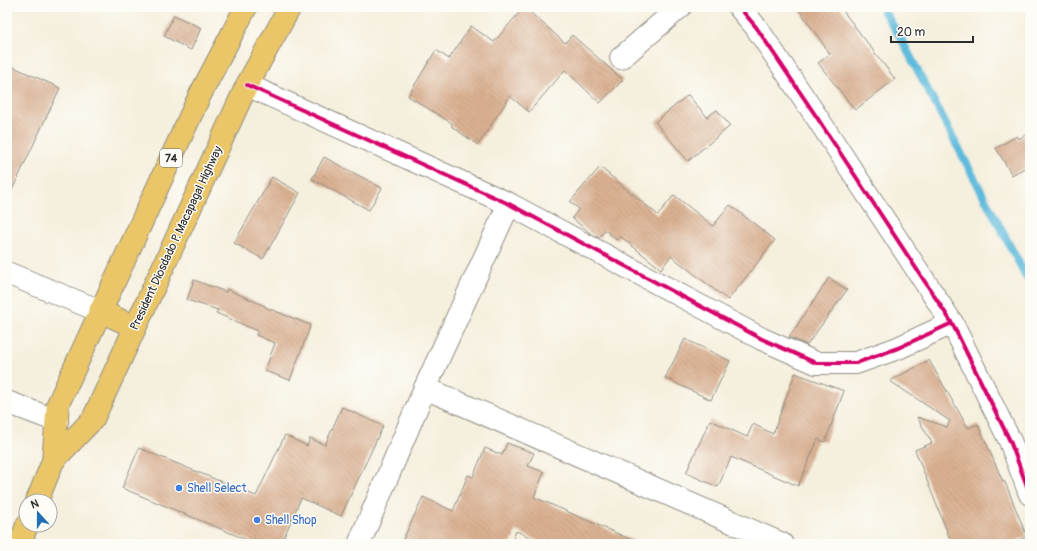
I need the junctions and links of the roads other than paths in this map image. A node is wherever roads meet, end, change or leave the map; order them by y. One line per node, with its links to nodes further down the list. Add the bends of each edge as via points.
1 (246, 7): 9 (highway, President Diosdado P. Macapagal Highway / 74, via 200,95)
2 (290, 7): 6 (highway, President Diosdado P. Macapagal Highway / 74)
3 (680, 7): 5 (street)
4 (739, 7): 10 (street, via 756,27 816,116)
5 (621, 58)
6 (247, 85): 7 (street); 11 (highway, President Diosdado P. Macapagal Highway / 74)
7 (509, 204): 10 (street, via 762,339 816,363 856,363 898,348); 12 (street)
8 (7, 272): 9 (street)
9 (100, 311): 11 (highway); 14 (highway, President Diosdado P. Macapagal Highway / 74, via 58,404)
10 (952, 323): 17 (street, via 1010,441)
11 (135, 328): 15 (highway, President Diosdado P. Macapagal Highway / 74, via 93,419)
12 (425, 388): 20 (street); 21 (street)
13 (7, 402): 14 (street)
14 (57, 421): 15 (highway, President Diosdado P. Macapagal Highway / 74)
15 (53, 461): 16 (highway, President Diosdado P. Macapagal Highway / 74)
16 (40, 493)
17 (1030, 494)
18 (24, 533): 19 (highway)
19 (20, 544)
20 (359, 544)
21 (782, 544)

